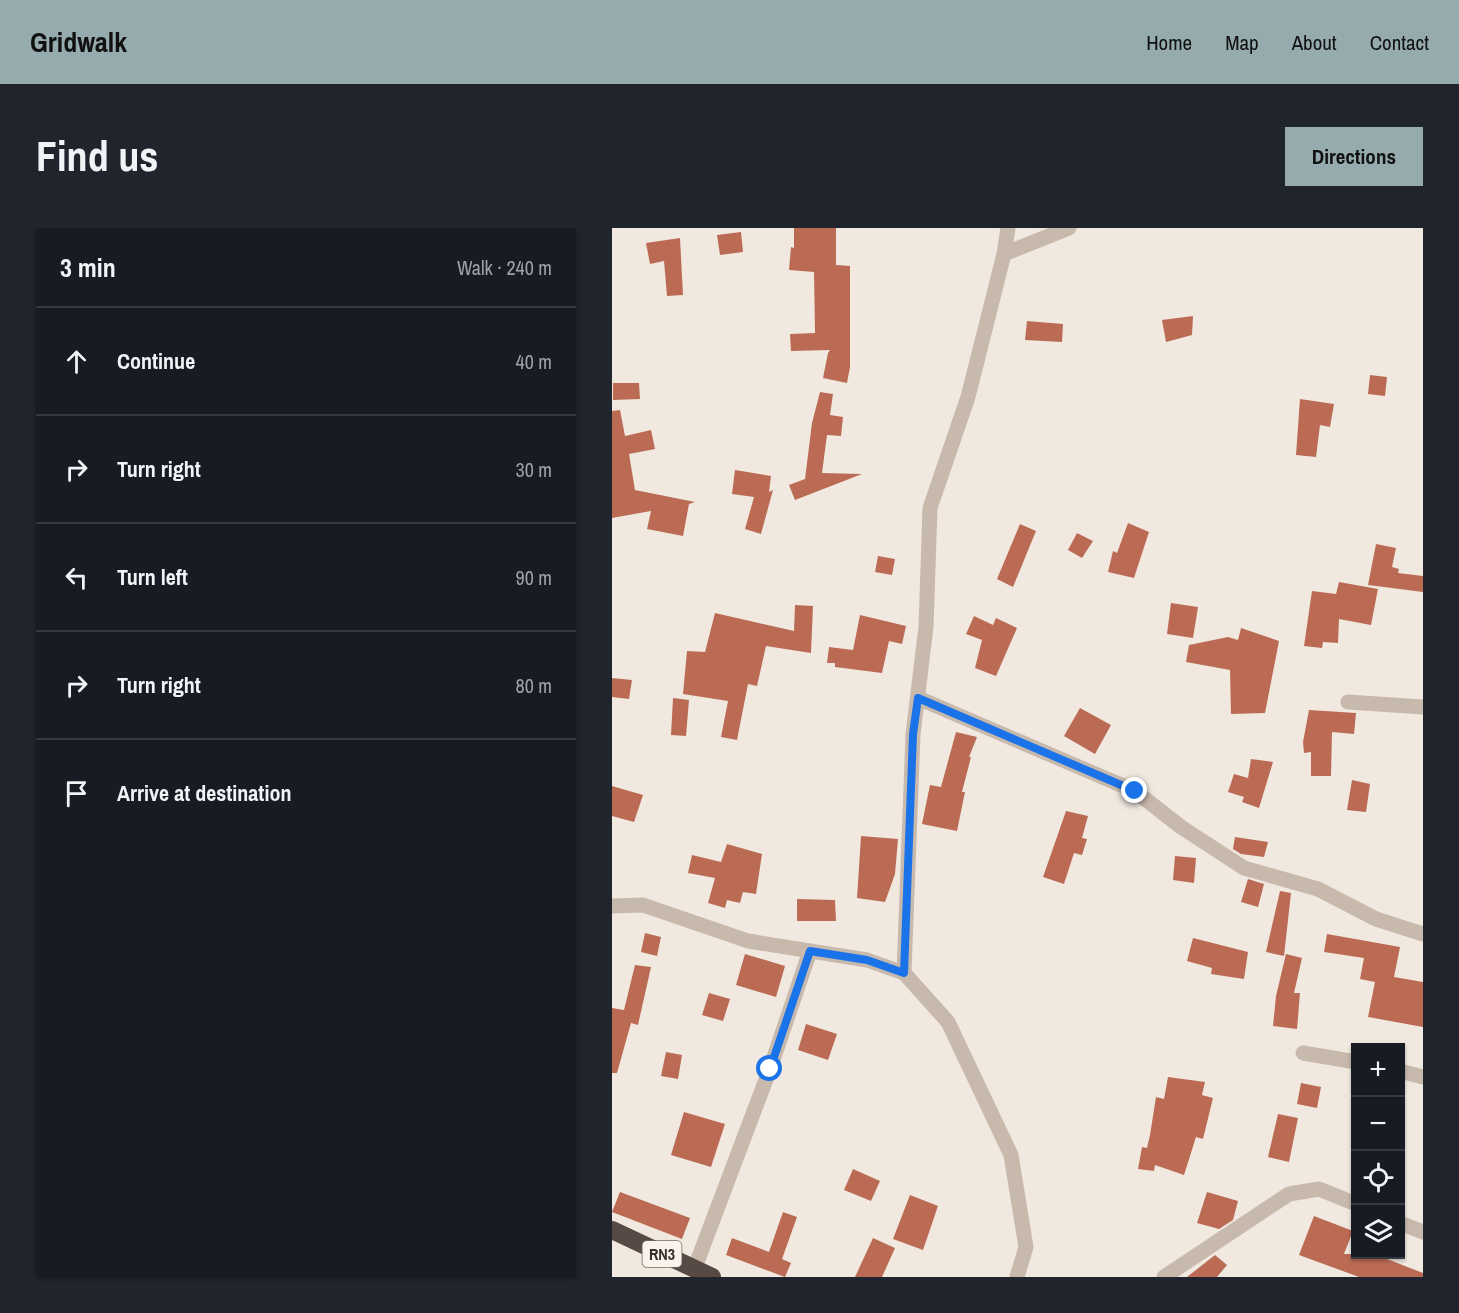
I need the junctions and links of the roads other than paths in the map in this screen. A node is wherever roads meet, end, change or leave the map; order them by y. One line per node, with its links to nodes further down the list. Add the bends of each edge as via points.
1 (1008, 228): 3 (street)
2 (1070, 228): 3 (street)
3 (1004, 254): 4 (street, via 968,397 930,508 926,627)
4 (918, 698): 8 (street, via 1135,791 1244,868 1318,889 1376,919); 10 (street, via 913,734)
5 (1348, 702): 6 (street)
6 (1423, 707)
7 (612, 906): 9 (street, via 643,905 748,941)
8 (1423, 934)
9 (810, 951): 10 (street, via 867,960); 19 (street)
10 (904, 973): 21 (street, via 948,1022 1011,1155 1026,1247)
11 (1303, 1053): 12 (street)
12 (1351, 1061)
13 (1405, 1072): 14 (street)
14 (1423, 1077)
15 (1351, 1202): 22 (street, via 1319,1189 1289,1194)
16 (1405, 1225): 18 (street)
17 (612, 1230): 19 (highway, RN3)
18 (1423, 1232)
19 (694, 1269): 20 (highway, RN3)
20 (712, 1277)
21 (1017, 1277)
22 (1164, 1277)

